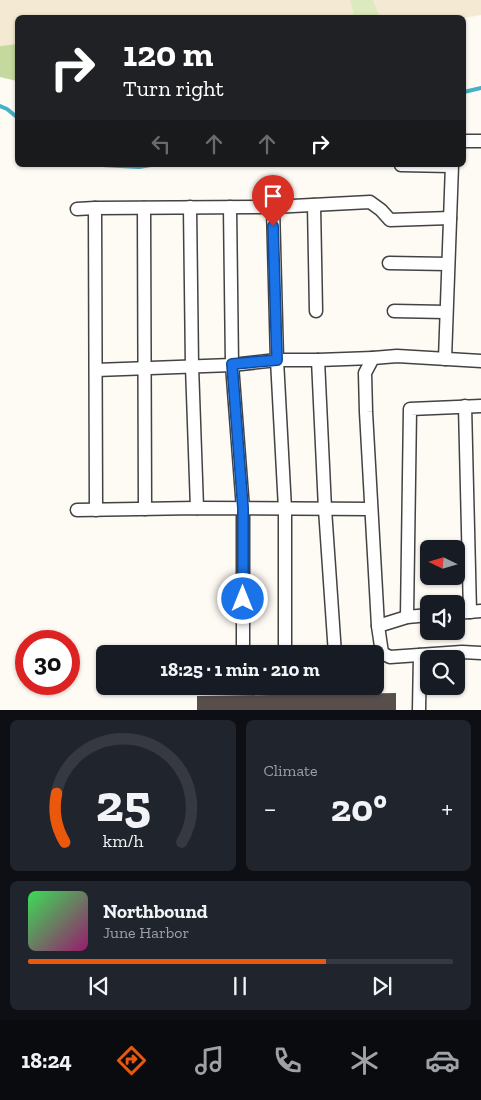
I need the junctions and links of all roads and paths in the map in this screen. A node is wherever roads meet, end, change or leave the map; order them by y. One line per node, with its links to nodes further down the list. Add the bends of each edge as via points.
1 (466, 141): 2 (street)
2 (481, 141)
3 (452, 167): 11 (street)
4 (314, 204): 5 (street); 11 (street, via 370,202 390,220); 14 (street)
5 (273, 206): 7 (street); 19 (street)
6 (190, 207): 7 (street); 9 (street); 23 (street)
7 (230, 207): 22 (street)
8 (94, 208): 9 (street); 10 (street); 25 (street)
9 (144, 208): 24 (street)
10 (77, 209)
11 (450, 218): 13 (street)
12 (389, 263): 13 (street)
13 (448, 264): 16 (street)
14 (316, 311)
15 (394, 311): 16 (street)
16 (446, 312): 18 (street)
17 (373, 358): 18 (street); 20 (street); 33 (street, via 366,373)
18 (445, 358): 21 (street)
19 (277, 360): 20 (street); 22 (street); 31 (street)
20 (318, 360): 32 (street)
21 (481, 361)
22 (232, 364): 23 (street); 29 (street)
23 (192, 366): 24 (street); 28 (street)
24 (144, 368): 25 (street); 30 (street)
25 (96, 370): 35 (street)
26 (465, 406): 27 (street); 36 (street); 38 (street, via 410,409)
27 (481, 406)
28 (197, 508): 29 (street); 30 (street)
29 (243, 508): 31 (street); 40 (street)
30 (145, 509): 35 (street)
31 (285, 509): 32 (street); 41 (street)
32 (325, 509): 33 (street); 42 (street)
33 (371, 509): 39 (street)
34 (77, 510): 35 (street)
35 (96, 510)
36 (476, 612)
37 (420, 616): 38 (street)
38 (407, 617): 39 (street)
39 (378, 626): 43 (street)
40 (243, 645)
41 (286, 645)
42 (334, 645)
43 (378, 645)
44 (465, 652): 45 (street)
45 (481, 653)
46 (384, 655): 47 (street)
47 (420, 655): 48 (street)
48 (419, 710)

